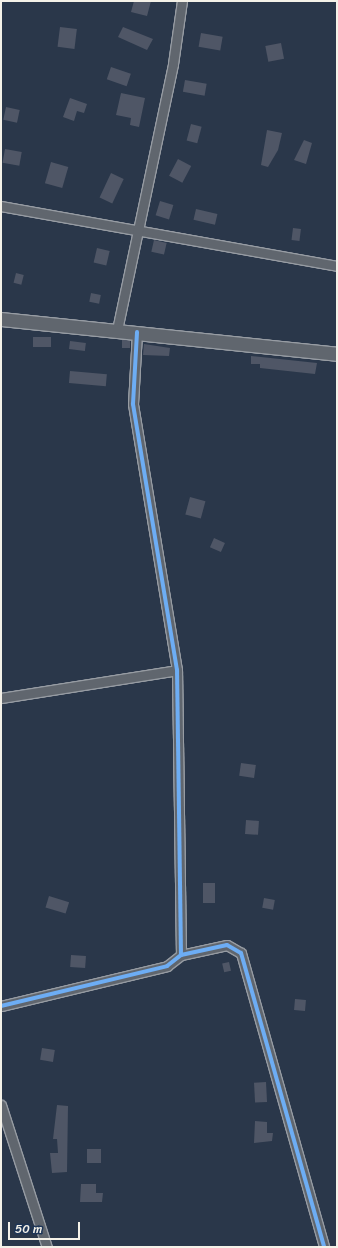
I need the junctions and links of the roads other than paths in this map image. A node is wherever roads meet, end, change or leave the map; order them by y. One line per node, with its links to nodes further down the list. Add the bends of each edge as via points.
1 (182, 1): 3 (street, via 173,64)
2 (1, 206): 3 (street)
3 (136, 228): 4 (street); 6 (street)
4 (337, 266)
5 (1, 319): 6 (main road)
6 (117, 330): 7 (main road)
7 (137, 332): 8 (main road); 9 (street, via 132,404)
8 (337, 354)
9 (177, 670): 10 (street); 11 (street)
10 (1, 698)
11 (181, 955): 12 (street, via 167,966); 15 (street, via 227,945 240,953)
12 (1, 1006)
13 (1, 1105): 14 (street)
14 (47, 1247)
15 (324, 1247)

